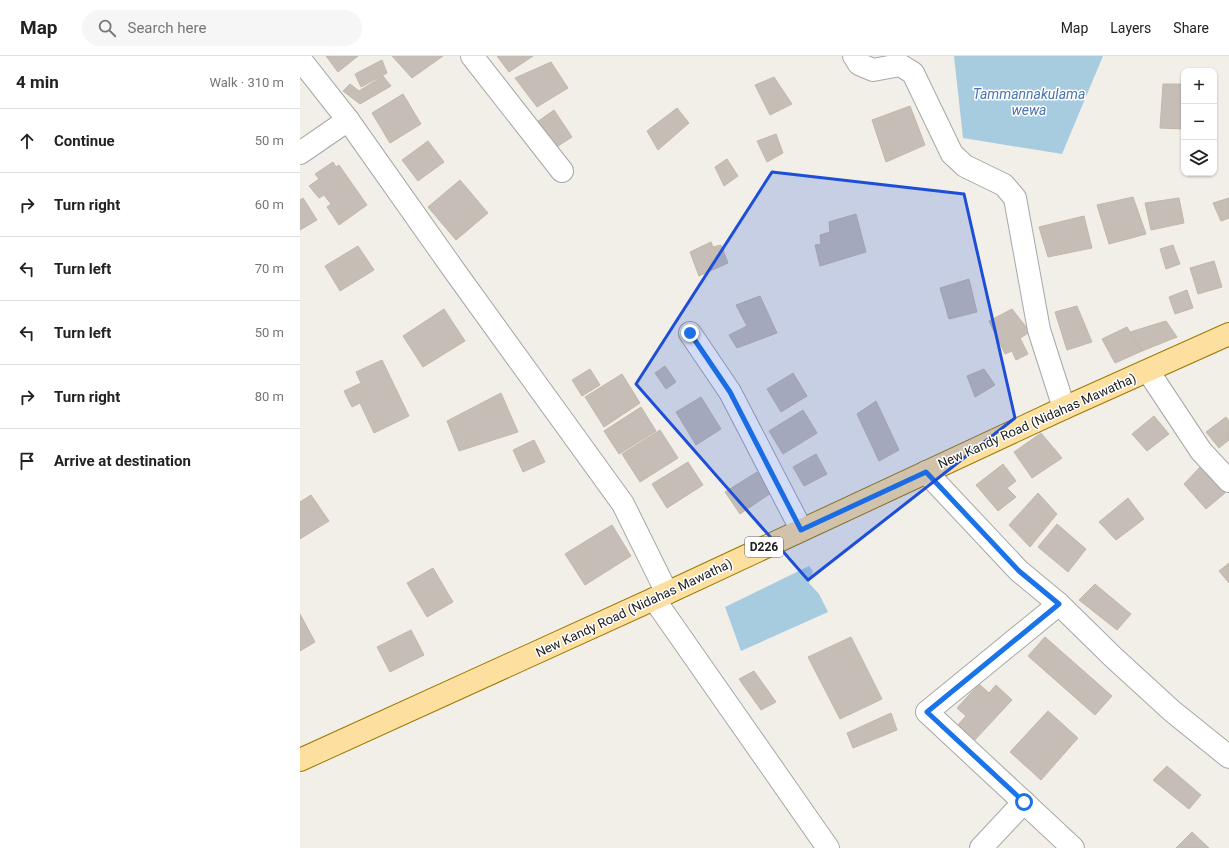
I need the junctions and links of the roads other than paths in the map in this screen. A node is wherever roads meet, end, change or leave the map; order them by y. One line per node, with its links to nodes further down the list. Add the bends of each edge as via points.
1 (472, 56): 6 (street)
2 (854, 56): 10 (street, via 858,64 874,70 900,66 913,73 952,154 965,166 1004,185 1015,198 1039,330)
3 (300, 59): 4 (street)
4 (348, 120): 5 (street); 14 (street, via 623,504)
5 (300, 153)
6 (562, 171)
7 (690, 333): 13 (street, via 730,392)
8 (1229, 334): 9 (main road, New Kandy Road (Nidahas Mawatha) / D226)
9 (1148, 371): 10 (main road, New Kandy Road (Nidahas Mawatha) / D226); 12 (street, via 1201,451)
10 (1064, 408): 11 (main road, New Kandy Road (Nidahas Mawatha) / D226)
11 (926, 472): 13 (main road, New Kandy Road (Nidahas Mawatha) / D226); 15 (street, via 1019,571)
12 (1229, 481)
13 (801, 530): 14 (main road, New Kandy Road (Nidahas Mawatha) / D226)
14 (660, 596): 17 (main road, New Kandy Road (Nidahas Mawatha) / D226); 19 (street)
15 (1059, 604): 16 (street, via 1172,711); 18 (street, via 927,712)
16 (1229, 757)
17 (300, 760)
18 (1024, 802): 20 (street); 21 (street)
19 (828, 848)
20 (981, 848)
21 (1073, 848)

